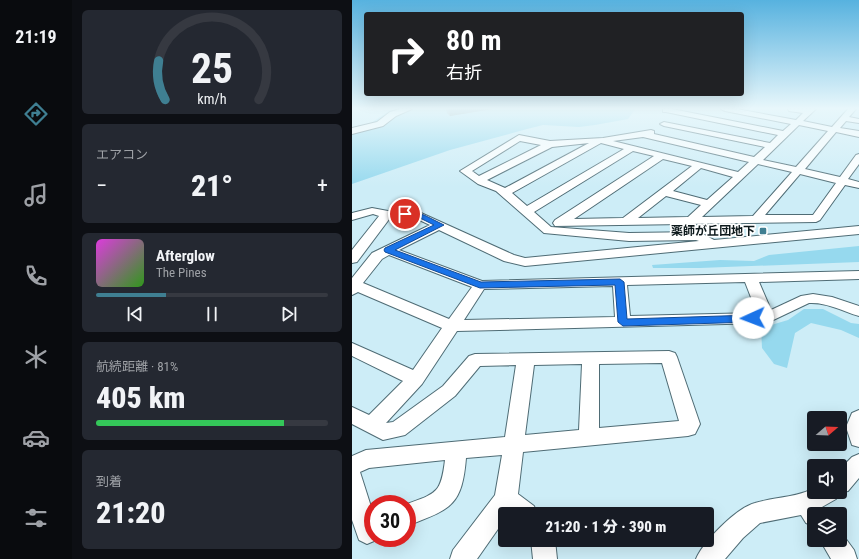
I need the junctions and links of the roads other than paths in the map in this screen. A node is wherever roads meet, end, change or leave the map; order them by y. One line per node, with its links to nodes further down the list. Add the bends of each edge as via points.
1 (634, 135): 6 (street)
2 (647, 135): 12 (street)
3 (718, 135): 8 (street)
4 (783, 135): 8 (street)
5 (829, 135): 14 (street)
6 (600, 140): 7 (street); 9 (street); 20 (street)
7 (550, 144): 16 (street); 16 (street, via 519,138 465,171)
8 (771, 146): 12 (street)
9 (631, 148): 10 (street); 22 (street)
10 (661, 156): 13 (street); 29 (street)
11 (859, 157): 17 (street)
12 (755, 161): 14 (street); 15 (street)
13 (699, 166): 15 (street); 19 (street)
14 (798, 170): 17 (street); 25 (street)
15 (739, 176): 21 (street)
16 (479, 180): 20 (street)
17 (842, 181): 18 (street); 25 (street, via 816,218)
18 (859, 185)
19 (665, 192): 21 (street); 27 (street)
20 (504, 193): 22 (street)
21 (709, 204): 26 (street)
22 (526, 212): 28 (street)
23 (386, 215): 24 (street, via 372,211); 30 (street, via 417,215); 34 (street)
24 (352, 217)
25 (756, 219): 26 (street)
26 (692, 220): 27 (street)
27 (627, 221): 29 (street)
28 (540, 224): 29 (street); 32 (street, via 548,230 629,237 699,236)
29 (560, 224)
30 (440, 225): 32 (street, via 509,258 525,262); 33 (street)
31 (859, 230): 32 (street)
32 (712, 244)
33 (388, 250): 38 (street); 39 (street, via 377,256)
34 (352, 259)
35 (859, 275): 36 (street)
36 (750, 278): 37 (street); 41 (street)
37 (620, 282): 38 (street); 42 (street)
38 (480, 285): 43 (street)
39 (353, 288): 43 (street)
40 (859, 311): 41 (street, via 811,298)
41 (767, 318): 42 (street)
42 (623, 322): 43 (street)
43 (452, 326): 47 (street)
44 (352, 349): 47 (street)
45 (526, 358): 46 (street); 50 (street, via 475,360 449,391 398,429 383,432); 53 (street)
46 (591, 358): 51 (street); 51 (street, via 669,357 690,424 688,428)
47 (416, 379): 50 (street)
48 (352, 416): 50 (street)
49 (859, 418): 52 (street, via 856,427)
50 (371, 426)
51 (589, 438): 53 (street)
52 (859, 439)
53 (514, 444): 54 (street); 59 (street)
54 (457, 450): 56 (street, via 366,459); 64 (street, via 452,488 439,500)
55 (859, 463): 57 (street)
56 (352, 466)
57 (847, 476)
58 (352, 480): 65 (street)
59 (506, 499): 61 (street); 68 (street)
60 (821, 499): 62 (street)
61 (517, 507)
62 (812, 507)
63 (807, 509): 70 (street, via 784,506 754,514)
64 (416, 510)
65 (364, 522)
66 (544, 547): 69 (street)
67 (837, 547): 71 (street)
68 (462, 559)
69 (545, 559)
70 (708, 559)
71 (845, 559)

